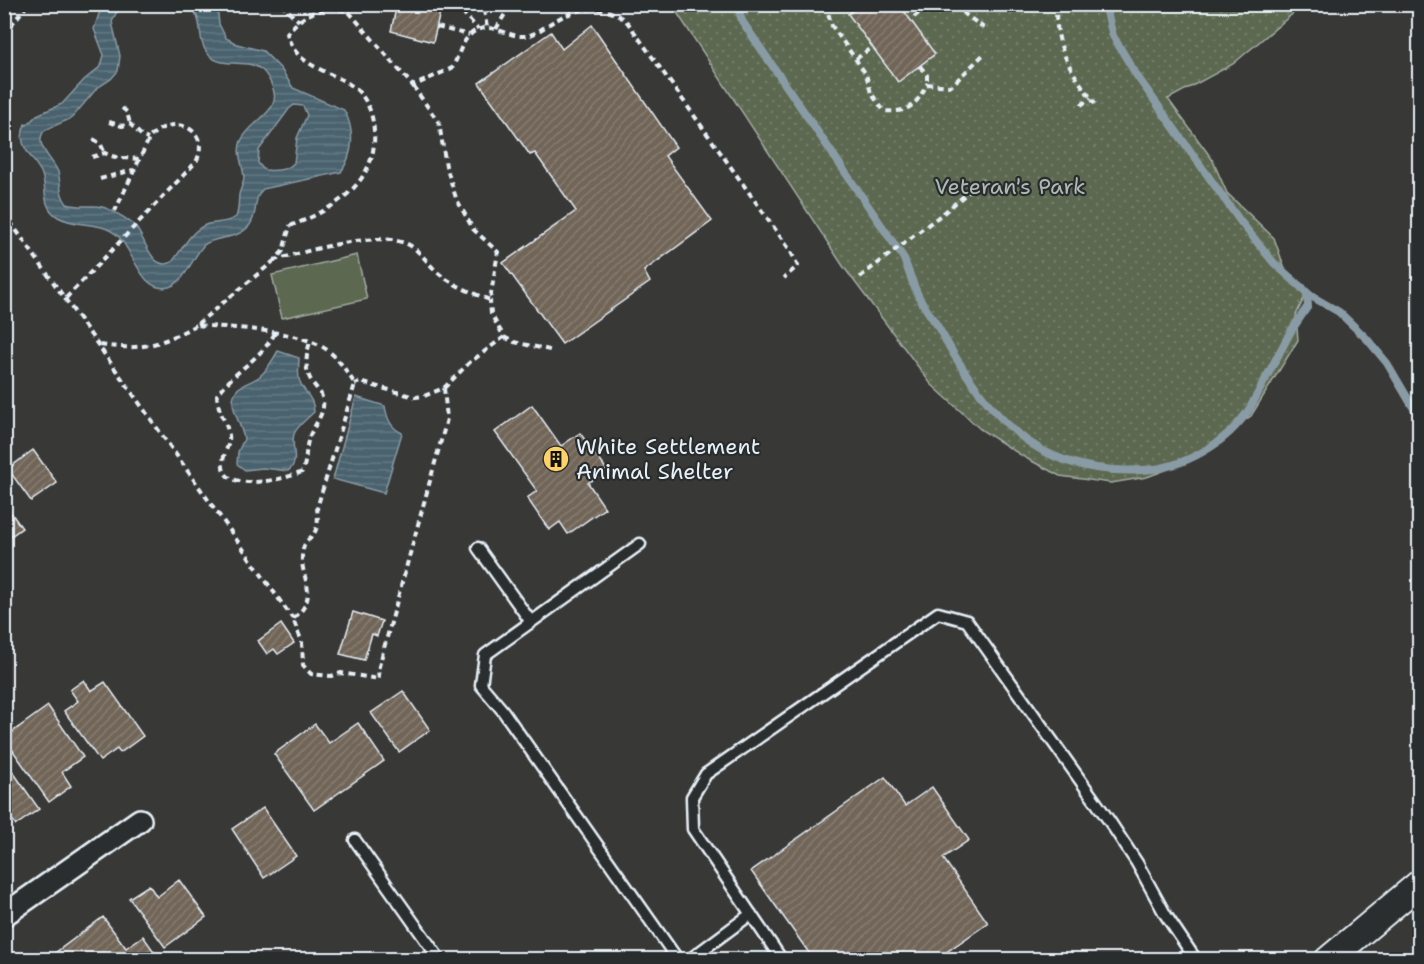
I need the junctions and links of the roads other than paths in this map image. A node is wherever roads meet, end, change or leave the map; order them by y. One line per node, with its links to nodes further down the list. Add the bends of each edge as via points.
1 (640, 544): 3 (lane)
2 (478, 548): 3 (lane)
3 (531, 622): 10 (lane, via 485,655 481,685)
4 (140, 819): 8 (street)
5 (355, 840): 9 (lane)
6 (1419, 883): 14 (street)
7 (751, 914): 11 (lane); 12 (lane); 13 (lane, via 693,829 692,797 706,774 938,613 967,621 1110,822)
8 (4, 915)
9 (440, 960)
10 (678, 960)
11 (689, 960)
12 (782, 960)
13 (1196, 960)
14 (1328, 960)

